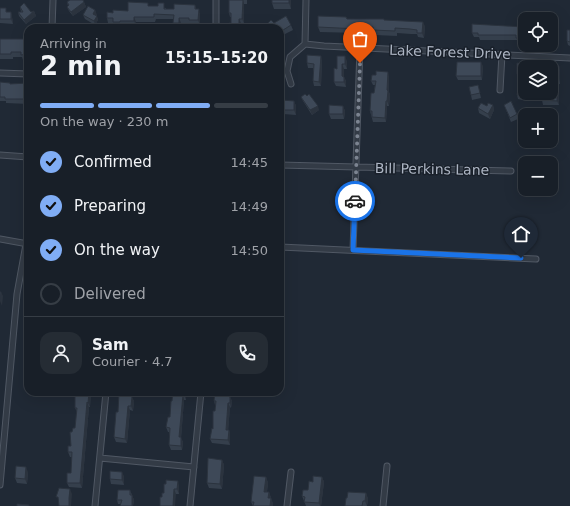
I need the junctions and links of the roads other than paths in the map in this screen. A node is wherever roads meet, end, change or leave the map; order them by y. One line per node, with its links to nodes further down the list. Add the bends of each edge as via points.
1 (53, 0): 4 (street)
2 (216, 0): 5 (street)
3 (306, 0): 6 (street)
4 (52, 24)
5 (216, 24)
6 (304, 44): 7 (street, Lake Forest Drive); 12 (street, via 290,57 287,71)
7 (360, 48): 8 (street, Lake Forest Drive); 17 (street)
8 (502, 54): 9 (street, Lake Forest Drive); 13 (street)
9 (570, 58)
10 (0, 73): 11 (street)
11 (24, 74)
12 (291, 84)
13 (500, 90)
14 (0, 155): 15 (street)
15 (24, 157)
16 (284, 165): 17 (street, Bill Perkins Lane)
17 (356, 168): 18 (street, Bill Perkins Lane); 22 (street)
18 (511, 171)
19 (0, 239): 20 (street)
20 (24, 243)
21 (284, 247): 22 (street)
22 (353, 250): 24 (street)
23 (24, 259): 31 (street, via 17,294)
24 (536, 259)
25 (106, 396): 27 (street)
26 (201, 396): 29 (street)
27 (100, 458): 29 (street); 32 (street)
28 (387, 466): 35 (street)
29 (194, 467): 33 (street)
30 (291, 472): 34 (street)
31 (0, 485)
32 (95, 506)
33 (190, 506)
34 (287, 506)
35 (383, 506)

